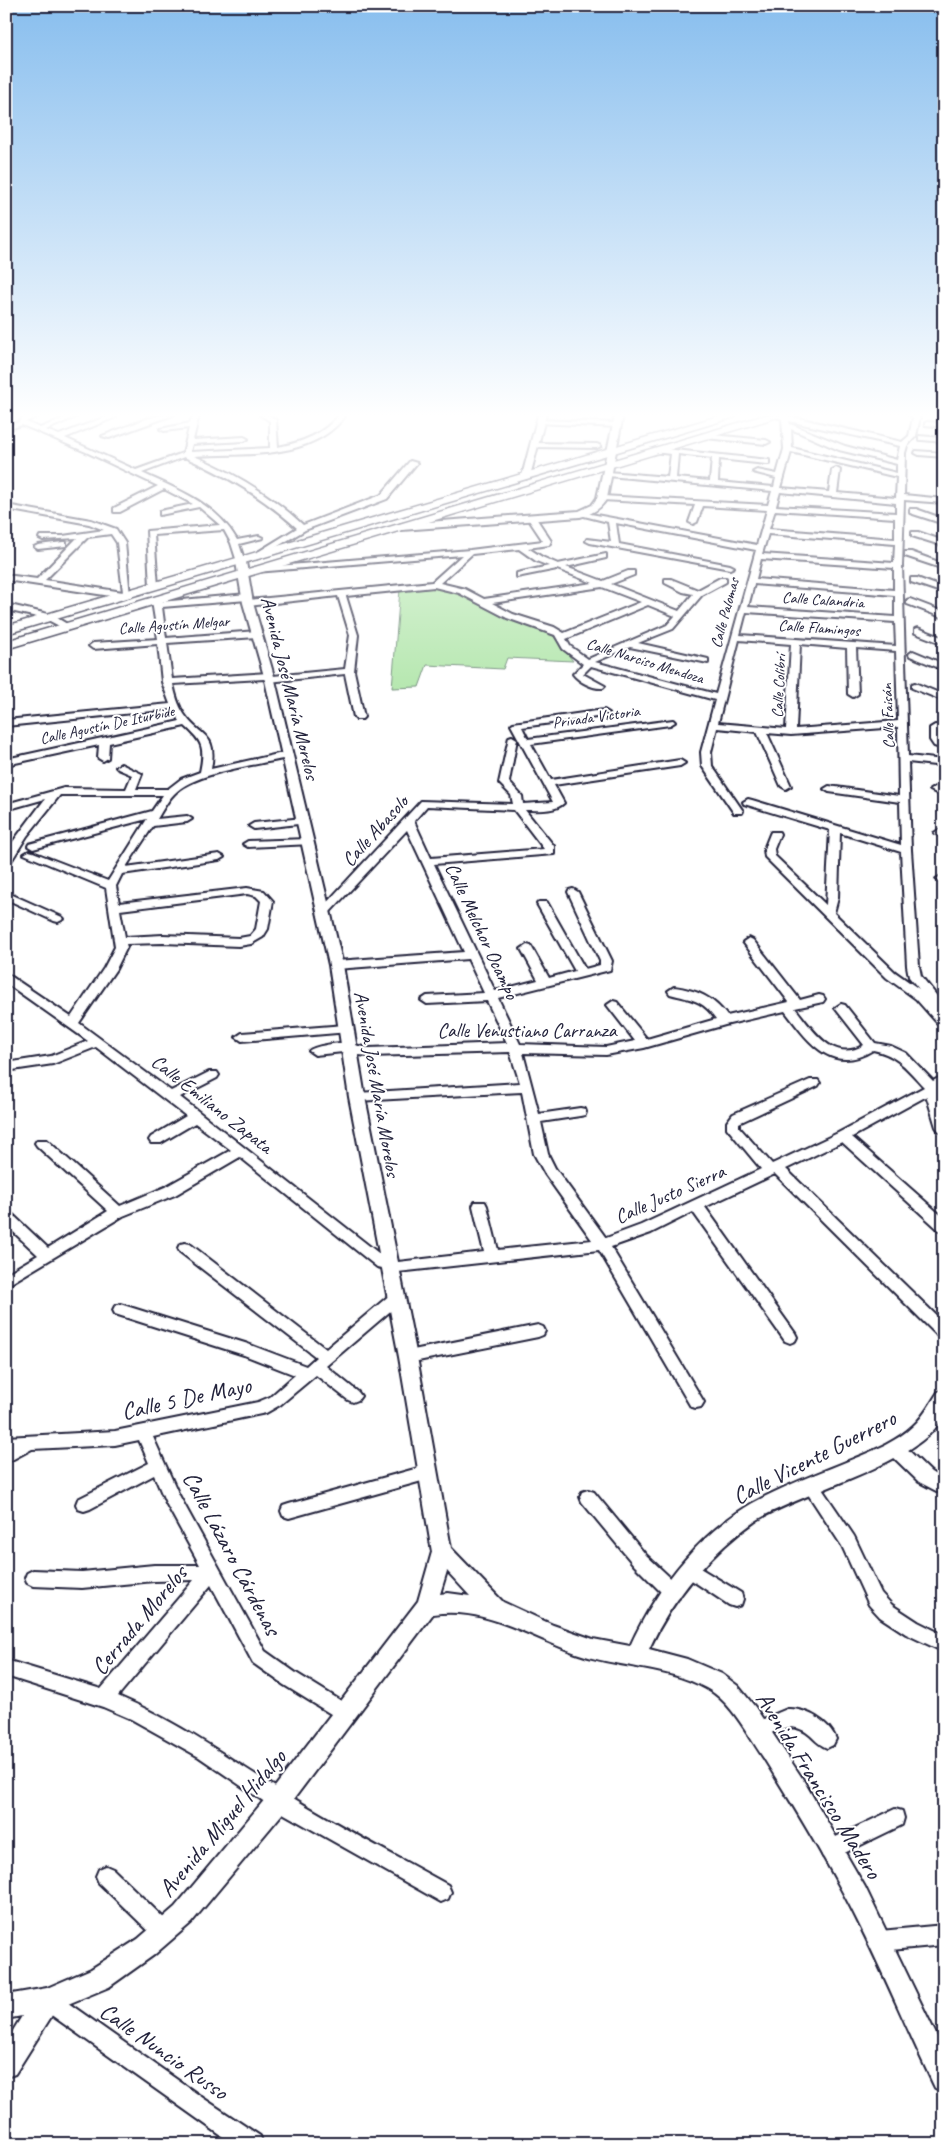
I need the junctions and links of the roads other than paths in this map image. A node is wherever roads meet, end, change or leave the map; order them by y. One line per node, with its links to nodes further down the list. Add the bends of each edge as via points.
1 (53, 515): 21 (street, via 91,522)
2 (214, 515): 19 (street)
3 (289, 515): 20 (street)
4 (336, 515): 20 (street)
5 (395, 515): 39 (main road)
6 (439, 515): 18 (main road)
7 (564, 515): 14 (street)
8 (587, 515): 15 (street)
9 (695, 515): 16 (street)
10 (769, 515): 22 (street, Calle Palomas)
11 (888, 515): 13 (street)
12 (923, 515): 17 (street)
13 (899, 516): 29 (street, Calle Faisán)
14 (531, 518): 18 (street); 34 (street, via 547,541)
15 (612, 520): 32 (street); 36 (street)
16 (693, 522)
17 (944, 522)
18 (400, 527): 44 (main road)
19 (226, 528): 30 (street); 55 (street, via 150,533)
20 (302, 528): 39 (street)
21 (114, 531): 24 (street); 61 (street, via 121,542)
22 (764, 531): 29 (street); 36 (street, Calle Palomas)
23 (914, 534): 31 (street)
24 (85, 535): 25 (street); 28 (street)
25 (44, 538)
26 (259, 538): 30 (street)
27 (590, 541): 32 (street)
28 (78, 542): 33 (street); 52 (street)
29 (899, 542): 40 (street, Calle Faisán)
30 (236, 543): 44 (street)
31 (944, 544)
32 (615, 545): 41 (street)
33 (38, 547)
34 (522, 547): 35 (street); 43 (street)
35 (470, 552): 44 (street); 53 (street)
36 (758, 552): 40 (street); 51 (street, Calle Palomas)
37 (908, 554): 42 (street)
38 (603, 556): 43 (street)
39 (256, 557): 44 (main road)
40 (898, 566): 59 (street, Calle Faisán)
41 (730, 567)
42 (944, 567)
43 (557, 568): 46 (street); 54 (street); 56 (street)
44 (247, 569): 55 (main road); 62 (street, Avenida José María Morelos); 66 (main road)
45 (631, 573): 54 (street)
46 (520, 575)
47 (6, 577): 52 (street)
48 (723, 580): 58 (street)
49 (914, 580): 57 (street)
50 (668, 581): 58 (street)
51 (751, 581): 59 (street); 68 (street, Calle Palomas)
52 (39, 582): 61 (street)
53 (434, 584): 60 (street, Calle Narciso Mendoza); 63 (street, Calle Narciso Mendoza)
54 (604, 584): 56 (street); 64 (street)
55 (154, 586): 61 (main road)
56 (580, 588): 63 (street)
57 (944, 591)
58 (699, 593): 69 (street)
59 (899, 593): 72 (street, Calle Faisán)
60 (342, 594): 62 (street, Calle Narciso Mendoza); 91 (street, via 354,635)
61 (125, 595): 71 (main road)
62 (248, 600): 66 (street, Calle Narciso Mendoza); 76 (street, Avenida José María Morelos)
63 (482, 602): 78 (street, Calle Narciso Mendoza, via 510,616 552,629 559,633)
64 (648, 602): 69 (street); 78 (street)
65 (910, 602): 70 (street)
66 (157, 603): 73 (main road); 79 (street, Calle Agustín De Iturbide)
67 (6, 607): 71 (street)
68 (743, 609): 72 (street, Calle Calandria); 77 (street, Calle Palomas)
69 (679, 614): 82 (street, via 670,627)
70 (944, 615)
71 (49, 617): 73 (street); 74 (main road)
72 (900, 620): 86 (street, Calle Faisán)
73 (68, 627): 83 (main road)
74 (6, 630)
75 (918, 631): 80 (street)
76 (257, 634): 79 (street, Calle Agustín Melgar); 92 (street, Avenida José María Morelos)
77 (735, 637): 81 (street, Calle Flamingos); 99 (street, Calle Palomas)
78 (560, 638): 89 (street, Calle Narciso Mendoza, via 575,655)
79 (161, 640): 84 (street, Calle Agustín Melgar); 94 (street, Calle Agustín De Iturbide)
80 (944, 641)
81 (796, 642): 85 (street, Calle Flamingos); 111 (street, Calle Colibrí)
82 (630, 644): 88 (street); 89 (street)
83 (6, 646)
84 (93, 646)
85 (851, 646): 86 (street, Calle Flamingos); 98 (street)
86 (901, 649): 107 (street, Calle Faisán)
87 (913, 654): 90 (street)
88 (706, 661)
89 (589, 663): 95 (street, via 578,676); 99 (street, Calle Narciso Mendoza)
90 (944, 667)
91 (349, 671): 92 (street); 103 (street)
92 (269, 677): 93 (street); 116 (street, Avenida José María Morelos)
93 (199, 679): 94 (street); 97 (street)
94 (167, 682): 101 (street, Calle Agustín De Iturbide)
95 (600, 686)
96 (915, 686): 100 (street)
97 (199, 692)
98 (853, 694)
99 (719, 698): 108 (street, Calle Palomas)
100 (944, 698)
101 (175, 706): 105 (street); 106 (street, Calle Agustín De Iturbide)
102 (604, 713): 114 (street, via 516,725)
103 (359, 717)
104 (670, 722): 114 (street, Privada Victoria)
105 (6, 723)
106 (185, 723): 113 (street, Calle Agustín De Iturbide); 124 (street, Calle Agustín De Iturbide, via 206,741)
107 (902, 724): 111 (street); 120 (street, Calle Faisán)
108 (712, 725): 110 (street); 137 (street, Calle Palomas, via 706,752 707,766)
109 (944, 729): 115 (street, via 937,727 935,730 936,742)
110 (761, 731): 111 (street); 126 (street)
111 (791, 732)
112 (512, 739): 135 (street, via 504,783 516,793)
113 (104, 740): 117 (street); 118 (street, Calle Agustín De Iturbide)
114 (526, 742): 125 (street)
115 (944, 746)
116 (287, 755): 124 (street); 140 (street, Avenida José María Morelos)
117 (103, 758)
118 (6, 762)
119 (680, 763): 125 (street)
120 (904, 763): 121 (street); 123 (street); 131 (street, Calle Faisán)
121 (944, 763)
122 (122, 767): 128 (street, via 137,774)
123 (944, 770)
124 (205, 774): 130 (street, via 185,781)
125 (549, 783): 135 (street, Calle Abasolo, via 559,803)
126 (786, 786)
127 (829, 789): 131 (street)
128 (130, 791): 129 (street); 130 (street)
129 (57, 792): 133 (street); 136 (street)
130 (170, 792): 138 (street)
131 (905, 800): 148 (street, Calle Faisán)
132 (748, 802): 144 (street)
133 (18, 803): 134 (street); 136 (street)
134 (6, 807)
135 (517, 807): 141 (street, Calle Abasolo, via 429,802 418,808); 151 (street, via 549,846 550,852)
136 (43, 808): 150 (street)
137 (738, 810)
138 (157, 813): 142 (street); 153 (street, via 31,850)
139 (187, 818): 142 (street)
140 (302, 822): 143 (street); 146 (street, Avenida José María Morelos)
141 (409, 822): 151 (street, Calle Melchor Ocampo); 158 (street, Calle Abasolo)
142 (150, 823): 152 (street)
143 (254, 826)
144 (835, 829): 148 (street); 159 (street, via 833,898)
145 (775, 834): 159 (street, via 769,849 770,857)
146 (308, 842): 147 (street); 158 (street, Avenida José María Morelos)
147 (248, 844)
148 (906, 850): 176 (street, Calle Faisán, via 915,977)
149 (219, 857): 152 (street)
150 (6, 861)
151 (428, 861): 164 (street, Calle Melchor Ocampo)
152 (118, 871): 153 (street)
153 (111, 886): 157 (street)
154 (573, 892): 166 (street, via 606,961 606,967)
155 (6, 895): 160 (street)
156 (543, 904): 166 (street)
157 (114, 908): 161 (street); 161 (street, via 247,892 260,893 267,901 265,925 259,936 250,941)
158 (325, 911): 165 (street, Avenida José María Morelos)
159 (829, 913): 179 (street, via 891,975 920,996)
160 (58, 919)
161 (121, 941): 178 (street, via 117,957)
162 (749, 942): 174 (street)
163 (527, 948): 168 (street)
164 (471, 955): 165 (street); 170 (street, Calle Melchor Ocampo)
165 (336, 964): 180 (street, Avenida José María Morelos)
166 (582, 973): 168 (street)
167 (6, 977): 178 (street, Calle Emiliano Zapata)
168 (545, 982): 170 (street)
169 (674, 991): 177 (street, via 703,998)
170 (492, 996): 172 (street); 185 (street, Calle Melchor Ocampo)
171 (819, 999): 174 (street, Calle Venustiano Carranza)
172 (427, 1000)
173 (613, 1005): 183 (street)
174 (793, 1006): 177 (street, Calle Venustiano Carranza); 184 (street, via 812,1036 829,1052 855,1055)
175 (841, 1008): 184 (street)
176 (944, 1013)
177 (724, 1021): 183 (street, Calle Venustiano Carranza)
178 (72, 1023): 182 (street, Calle Emiliano Zapata)
179 (944, 1024)
180 (345, 1028): 181 (street); 186 (street, Avenida José María Morelos)
181 (242, 1037)
182 (97, 1042): 188 (street, via 58,1060); 193 (street, Calle Emiliano Zapata)
183 (644, 1044): 185 (street, Calle Venustiano Carranza, via 606,1051)
184 (871, 1046): 191 (street, via 902,1056)
185 (516, 1047): 186 (street, Calle Venustiano Carranza, via 369,1052); 192 (street, Calle Melchor Ocampo)
186 (348, 1049): 187 (street, Calle Venustiano Carranza); 194 (street, Avenida José María Morelos)
187 (315, 1051)
188 (6, 1067)
189 (213, 1075): 193 (street)
190 (814, 1083): 203 (street, via 733,1122 733,1128)
191 (938, 1083): 198 (street); 199 (street, Calle Justo Sierra)
192 (527, 1088): 194 (street); 197 (street, Calle Melchor Ocampo)
193 (170, 1097): 196 (street, Calle Emiliano Zapata)
194 (356, 1097): 213 (street, Avenida José María Morelos)
195 (580, 1112): 197 (street)
196 (196, 1116): 200 (street); 202 (street, Calle Emiliano Zapata)
197 (534, 1119): 209 (street, Calle Melchor Ocampo, via 541,1154 550,1171)
198 (944, 1127)
199 (843, 1136): 203 (street, Calle Justo Sierra); 208 (street)
200 (156, 1140)
201 (42, 1143): 206 (street)
202 (240, 1151): 206 (street, via 170,1191); 213 (street, Calle Emiliano Zapata)
203 (774, 1169): 205 (street, Calle Justo Sierra); 218 (street)
204 (480, 1206): 212 (street)
205 (696, 1206): 209 (street, Calle Justo Sierra); 219 (street)
206 (118, 1212): 211 (street)
207 (6, 1217): 211 (street)
208 (944, 1226)
209 (603, 1244): 212 (street, Calle Justo Sierra); 224 (street, Calle Melchor Ocampo)
210 (185, 1248): 221 (street)
211 (48, 1256): 214 (street)
212 (492, 1256): 213 (street, Calle Justo Sierra, via 407,1267)
213 (389, 1266): 215 (street, Avenida José María Morelos)
214 (6, 1281)
215 (396, 1298): 220 (street, Avenida José María Morelos); 221 (street, Calle 5 De Mayo)
216 (120, 1310): 221 (street, via 248,1350)
217 (538, 1331): 220 (street)
218 (944, 1333)
219 (790, 1337)
220 (408, 1357): 231 (street, Avenida José María Morelos)
221 (316, 1366): 222 (street); 225 (street, Calle 5 De Mayo, via 275,1401 261,1408)
222 (353, 1396)
223 (944, 1397): 228 (street, Calle Vicente Guerrero, via 919,1432)
224 (696, 1402)
225 (144, 1433): 226 (street, Calle 5 De Mayo, via 115,1438); 230 (street, Calle Lázaro Cárdenas)
226 (31, 1442): 227 (street, Calle 5 De Mayo); 229 (street)
227 (6, 1444)
228 (896, 1449): 232 (street, Calle Vicente Guerrero); 233 (street, via 925,1477)
229 (6, 1456)
230 (158, 1466): 235 (street); 239 (street, Calle Lázaro Cárdenas)
231 (429, 1472): 236 (street); 237 (street, Avenida José María Morelos)
232 (810, 1485): 238 (street, Calle Vicente Guerrero, via 755,1510 724,1535); 245 (street, via 848,1541 875,1599 886,1611 912,1628)
233 (944, 1488)
234 (588, 1498): 241 (street, via 640,1560)
235 (84, 1504)
236 (289, 1511)
237 (442, 1552): 243 (street, Avenida José María Morelos); 244 (street, Avenida Francisco Madero)
238 (690, 1570): 241 (street, Calle Vicente Guerrero); 242 (street)
239 (211, 1572): 240 (street, via 154,1573 82,1580); 248 (street, Cerrada Morelos); 249 (street, Calle Lázaro Cárdenas, via 259,1657)
240 (33, 1578)
241 (673, 1592): 246 (street, Calle Vicente Guerrero, via 641,1643)
242 (735, 1599)
243 (427, 1605): 244 (street, Avenida Francisco Madero, via 448,1602); 249 (street, Avenida Miguel Hidalgo)
244 (496, 1609): 246 (street, Avenida Francisco Madero, via 593,1649)
245 (944, 1644)
246 (636, 1657): 250 (street, Avenida Francisco Madero, via 687,1669 715,1681 736,1700)
247 (6, 1668): 248 (street)
248 (104, 1699): 252 (street, via 137,1713 205,1751)
249 (345, 1714): 252 (street, Avenida Miguel Hidalgo)
250 (758, 1730): 251 (street, via 785,1717 799,1717 812,1724); 254 (street, Avenida Francisco Madero)
251 (827, 1739)
252 (279, 1800): 256 (street); 257 (street, Avenida Miguel Hidalgo, via 194,1903)
253 (895, 1818): 254 (street)
254 (830, 1850): 259 (street, Avenida Francisco Madero)
255 (106, 1876): 257 (street)
256 (440, 1892)
257 (164, 1932): 260 (street, Avenida Miguel Hidalgo, via 100,1978)
258 (944, 1935): 259 (street)
259 (880, 1941): 263 (street, Avenida Francisco Madero)
260 (47, 2000): 261 (street, Avenida Miguel Hidalgo); 262 (street); 264 (street, Calle Nuncio Russo)
261 (6, 2007)
262 (6, 2065)
263 (944, 2079)
264 (252, 2144)

